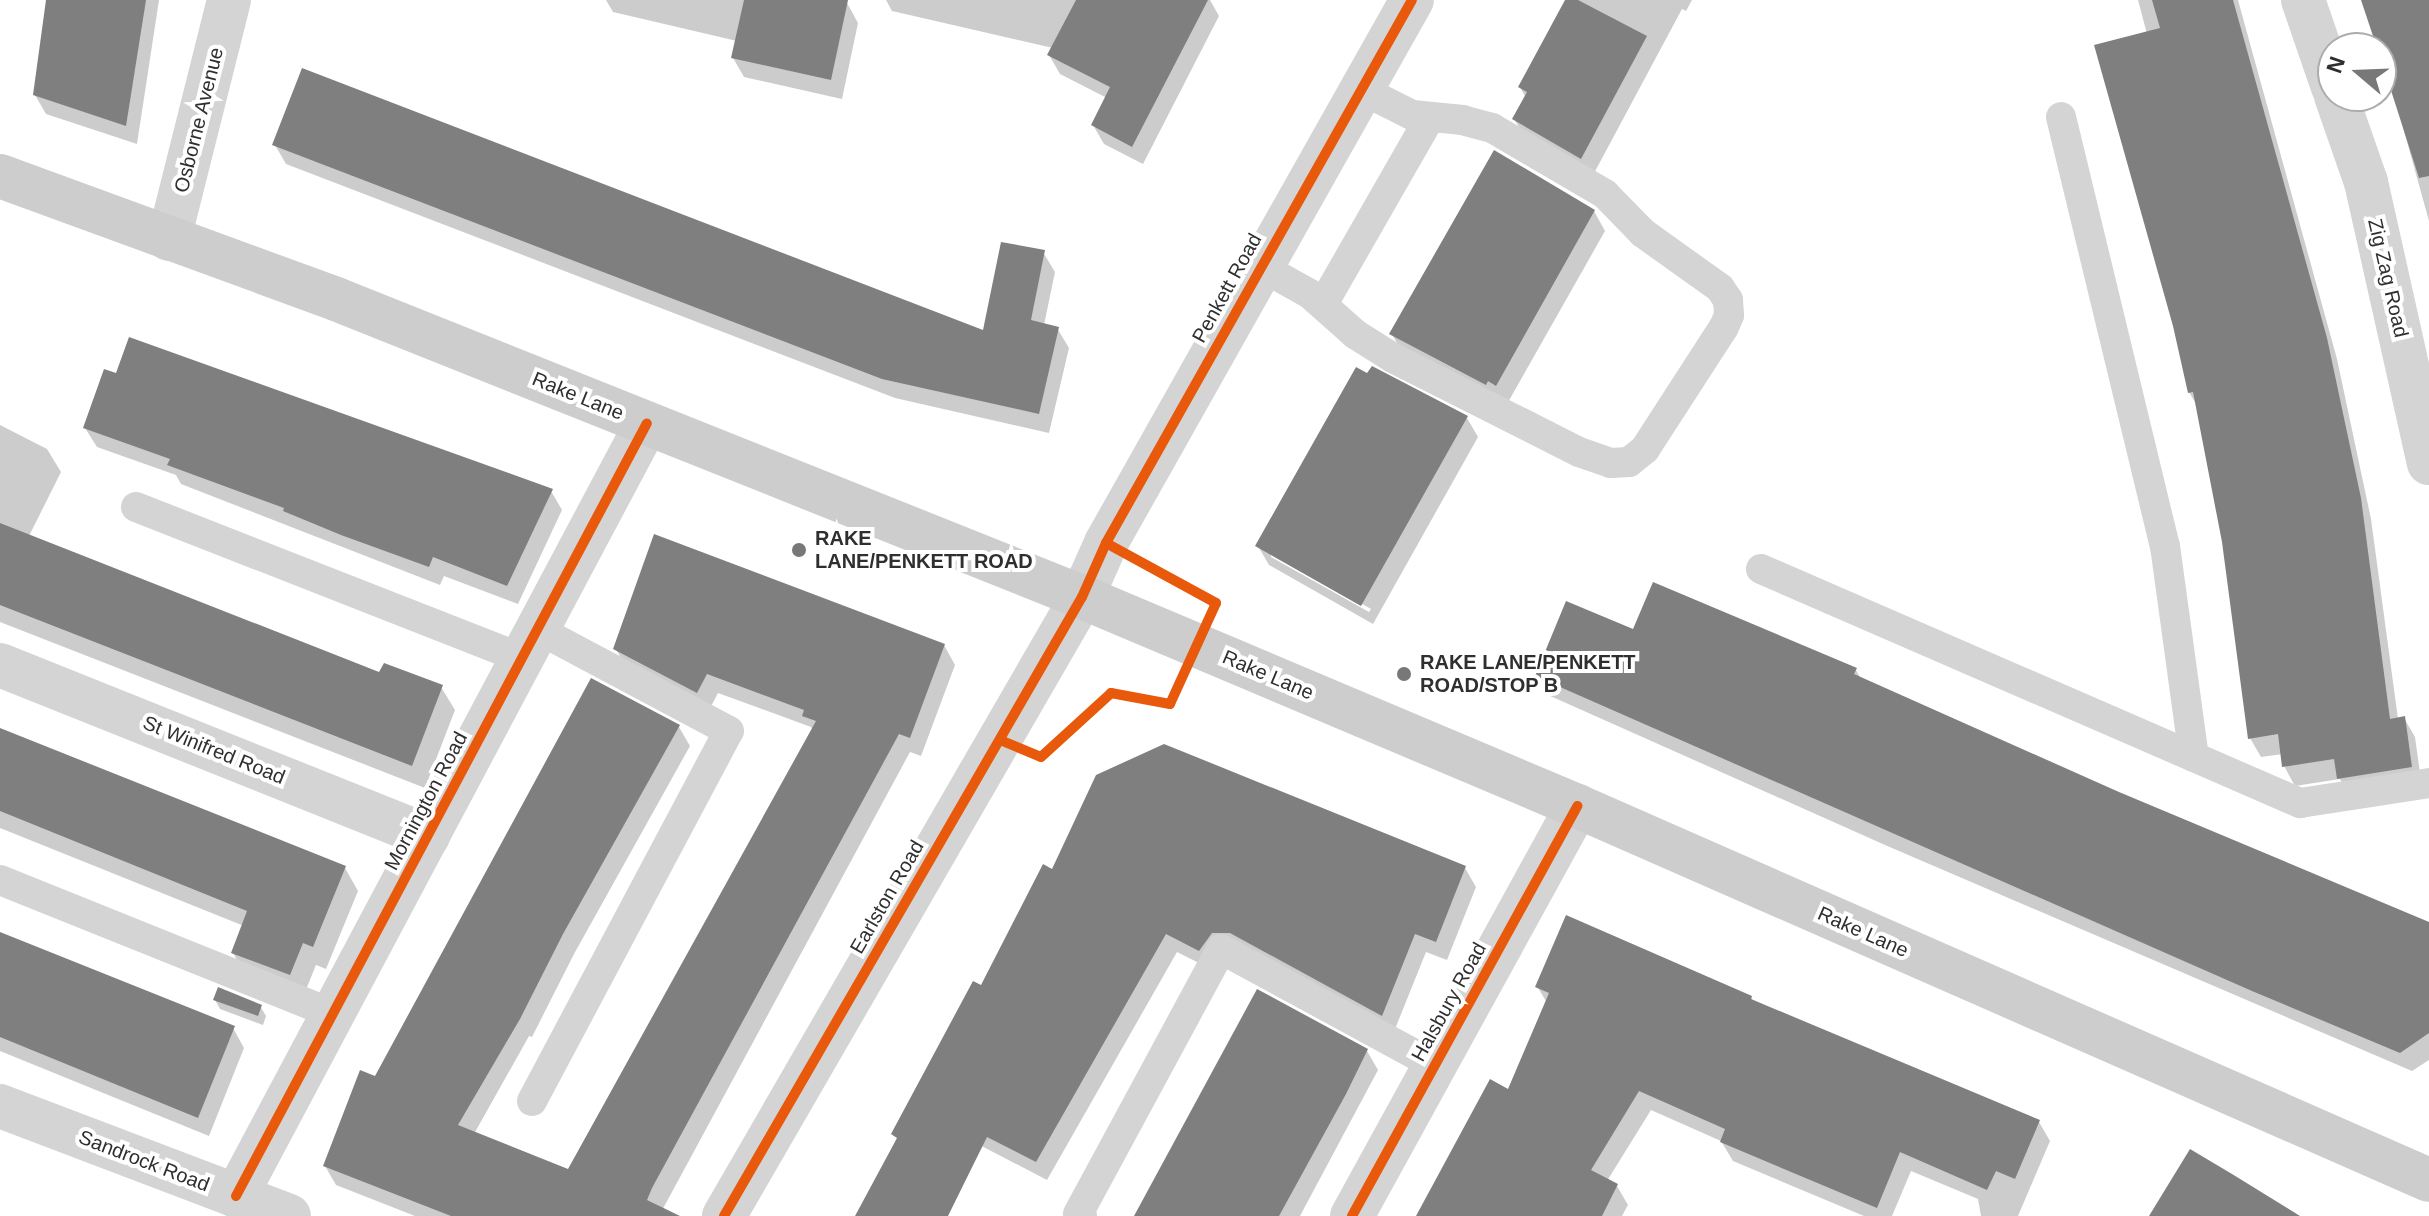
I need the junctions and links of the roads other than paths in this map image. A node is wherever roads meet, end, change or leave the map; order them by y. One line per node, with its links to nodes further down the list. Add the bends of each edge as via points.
1 (229, 0): 10 (street, Osborne Avenue)
2 (1412, 0): 5 (street, Penkett Road)
3 (2303, 0): 4 (street)
4 (2317, 41)
5 (1360, 89): 7 (lane, via 1412,115); 11 (street, Penkett Road)
6 (2342, 112): 14 (street, Zig Zag Road, via 2366,182)
7 (1430, 117): 12 (lane); 12 (lane, via 1492,128 1605,194 1643,233 1720,288 1728,300 1724,327 1645,449 1629,462 1611,463 1393,358 1355,334)
8 (2061, 117): 20 (lane, via 2165,546)
9 (0, 176): 10 (main road, Rake Lane)
10 (169, 239): 13 (main road, Rake Lane)
11 (1260, 266): 12 (lane); 17 (street, Penkett Road, via 1106,543)
12 (1323, 304)
13 (647, 423): 17 (main road, Rake Lane); 18 (street, Mornington Road)
14 (2429, 463)
15 (136, 507): 18 (lane)
16 (1761, 569): 20 (lane)
17 (1082, 597): 22 (main road, Rake Lane); 32 (street, Earlston Road)
18 (530, 643): 23 (street, Mornington Road); 27 (lane, via 729,731)
19 (0, 665): 23 (street, St Winifred Road)
20 (2194, 757): 21 (lane, via 2300,803)
21 (2429, 783)
22 (1577, 806): 26 (street, Halsbury Road); 29 (main road, Rake Lane)
23 (428, 836): 25 (street, Mornington Road)
24 (0, 880): 25 (lane)
25 (333, 1014): 30 (street, Mornington Road)
26 (1435, 1065): 33 (lane, via 1221,949 1078,1214); 34 (street, Halsbury Road)
27 (532, 1101)
28 (0, 1106): 30 (street, Sandrock Road)
29 (2429, 1180)
30 (236, 1196): 31 (street, Sandrock Road)
31 (289, 1216)
32 (724, 1216)
33 (1082, 1216)
34 (1352, 1216)

